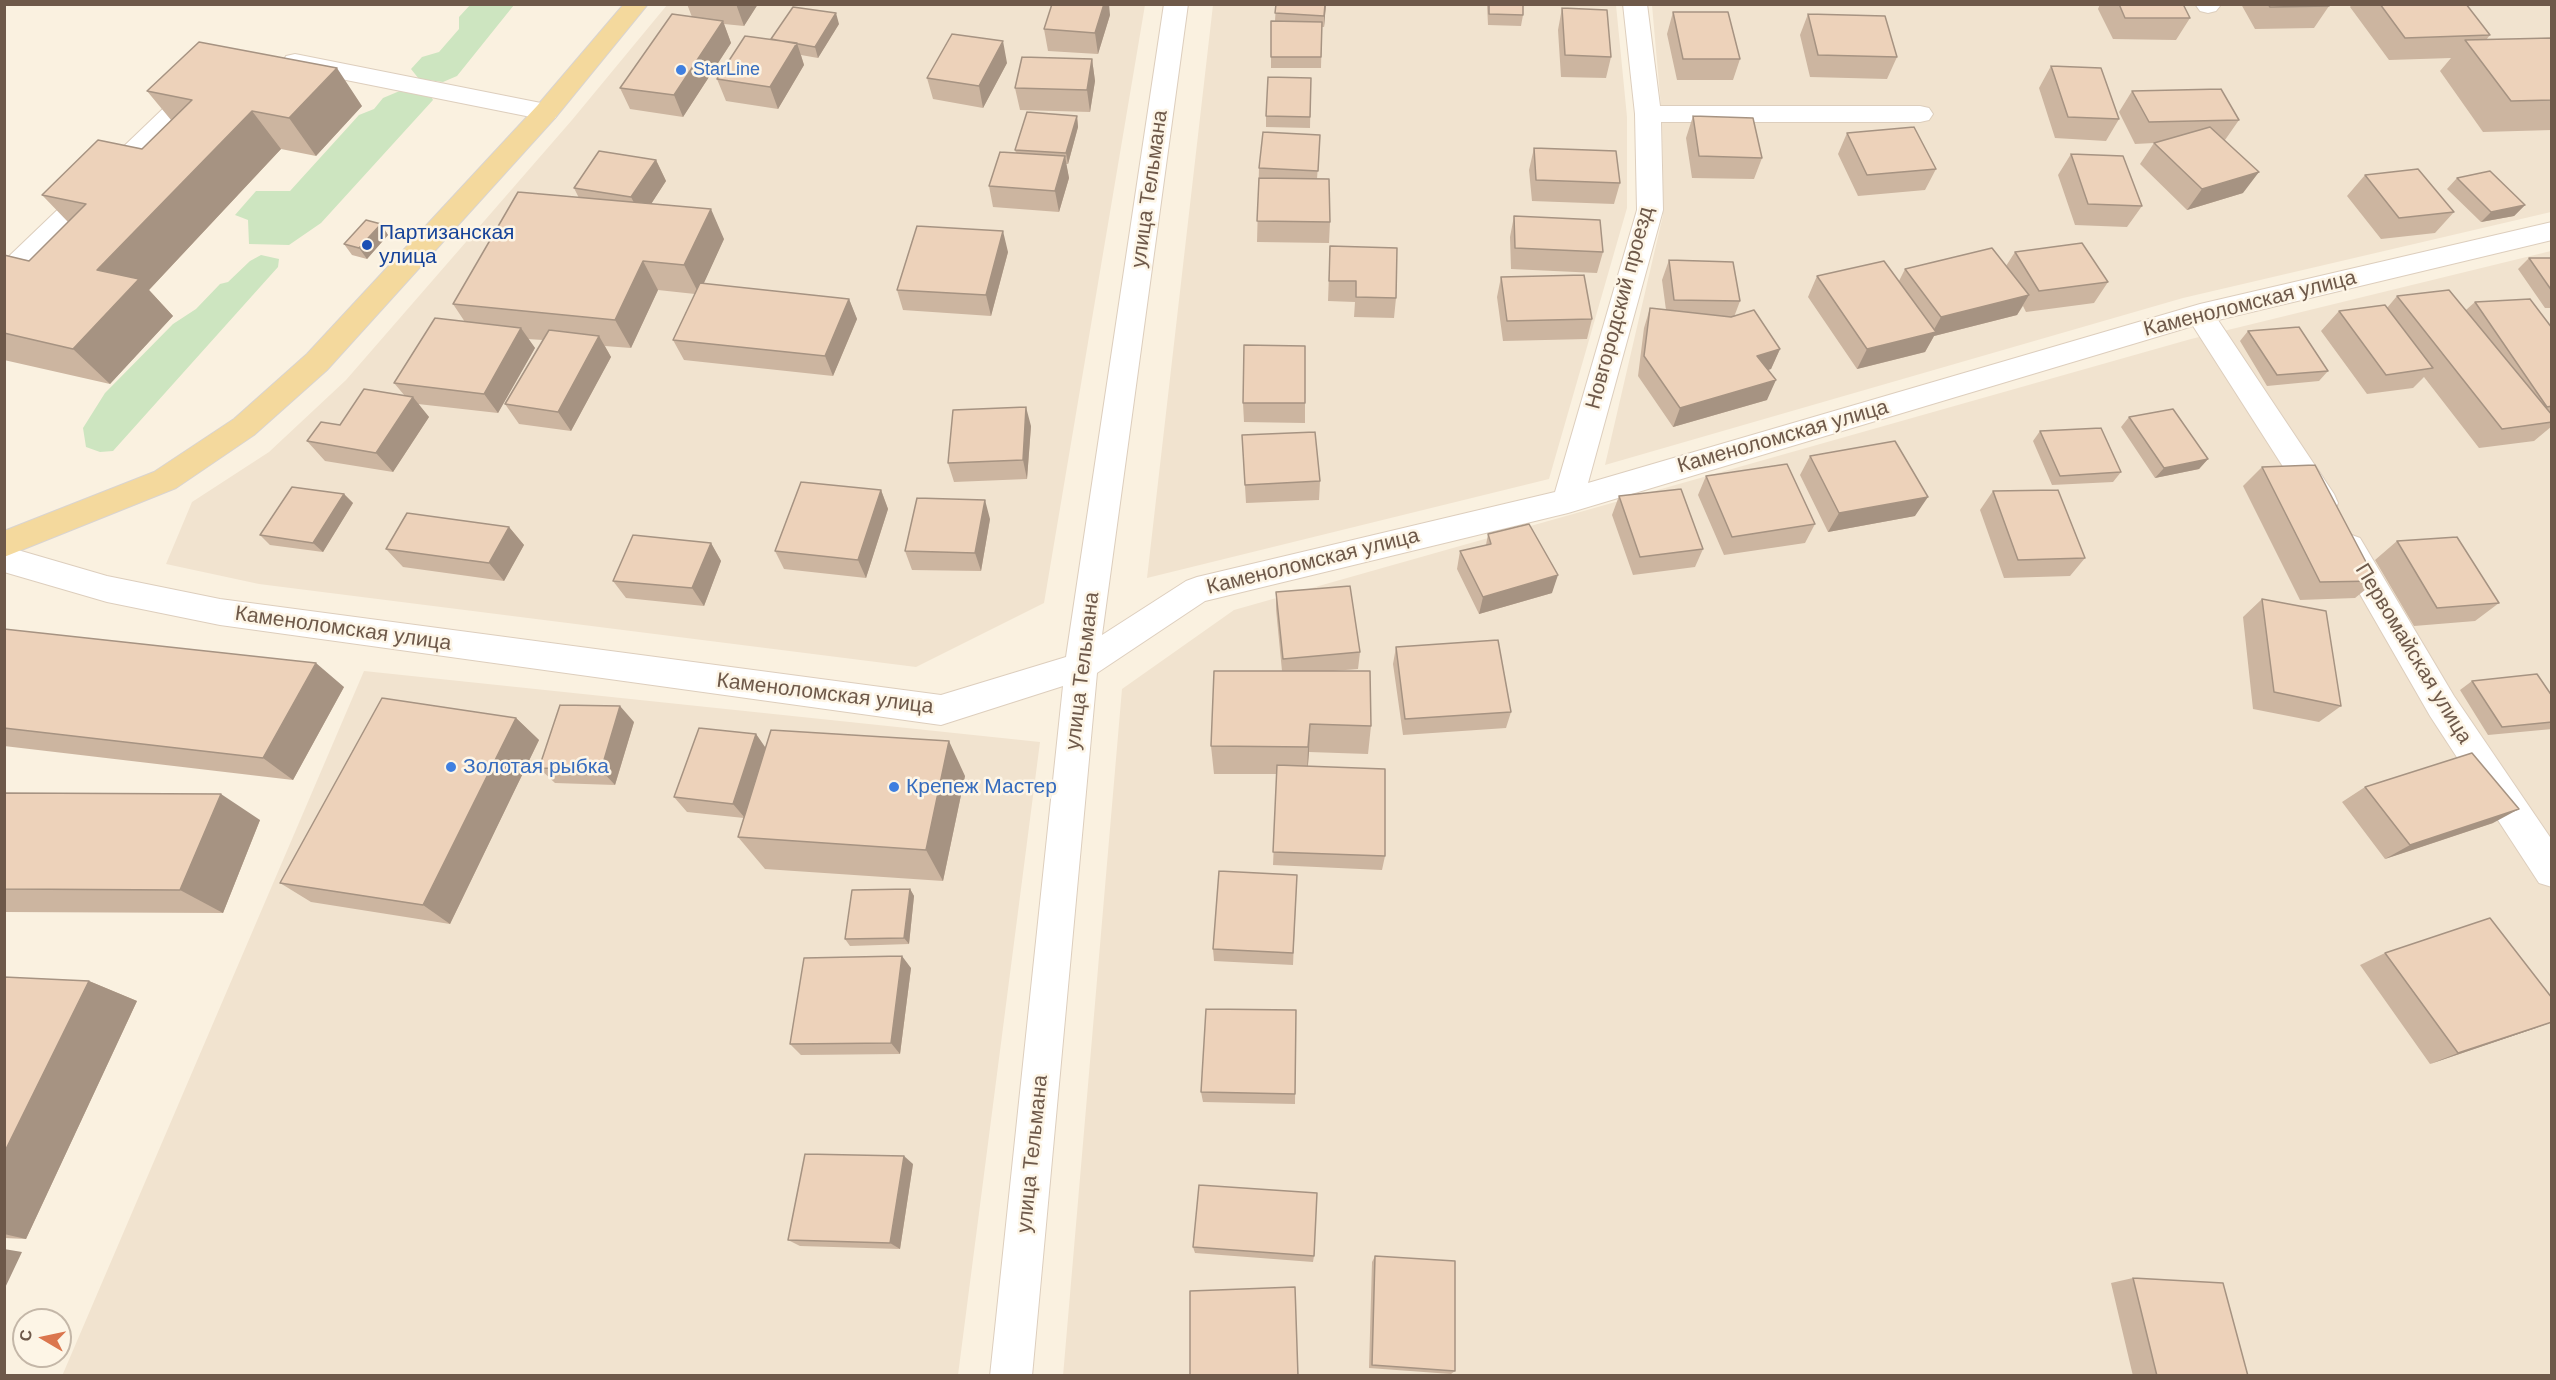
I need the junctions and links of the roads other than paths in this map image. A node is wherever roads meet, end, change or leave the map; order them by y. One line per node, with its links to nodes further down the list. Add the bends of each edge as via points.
1 (638, 4): 6 (main road)
2 (1176, 4): 15 (street, улица Тельмана)
3 (1635, 4): 7 (street, Новгородский проезд)
4 (273, 58): 6 (street)
5 (221, 67): 10 (street)
6 (546, 112): 13 (main road, via 317,362 244,427 165,480)
7 (1648, 114): 8 (street); 12 (street, Новгородский проезд, via 1650,210)
8 (1920, 114)
9 (2552, 231): 11 (street, Каменоломская улица)
10 (4, 278)
11 (2200, 314): 12 (street, Каменоломская улица); 16 (street, Первомайская улица, via 2311,483 2442,706)
12 (1568, 501): 15 (street, Каменоломская улица, via 1197,590)
13 (4, 545)
14 (4, 559): 15 (street, Каменоломская улица, via 107,589 220,612 941,710)
15 (1082, 666): 17 (street, улица Тельмана)
16 (2552, 871)
17 (1011, 1376)

